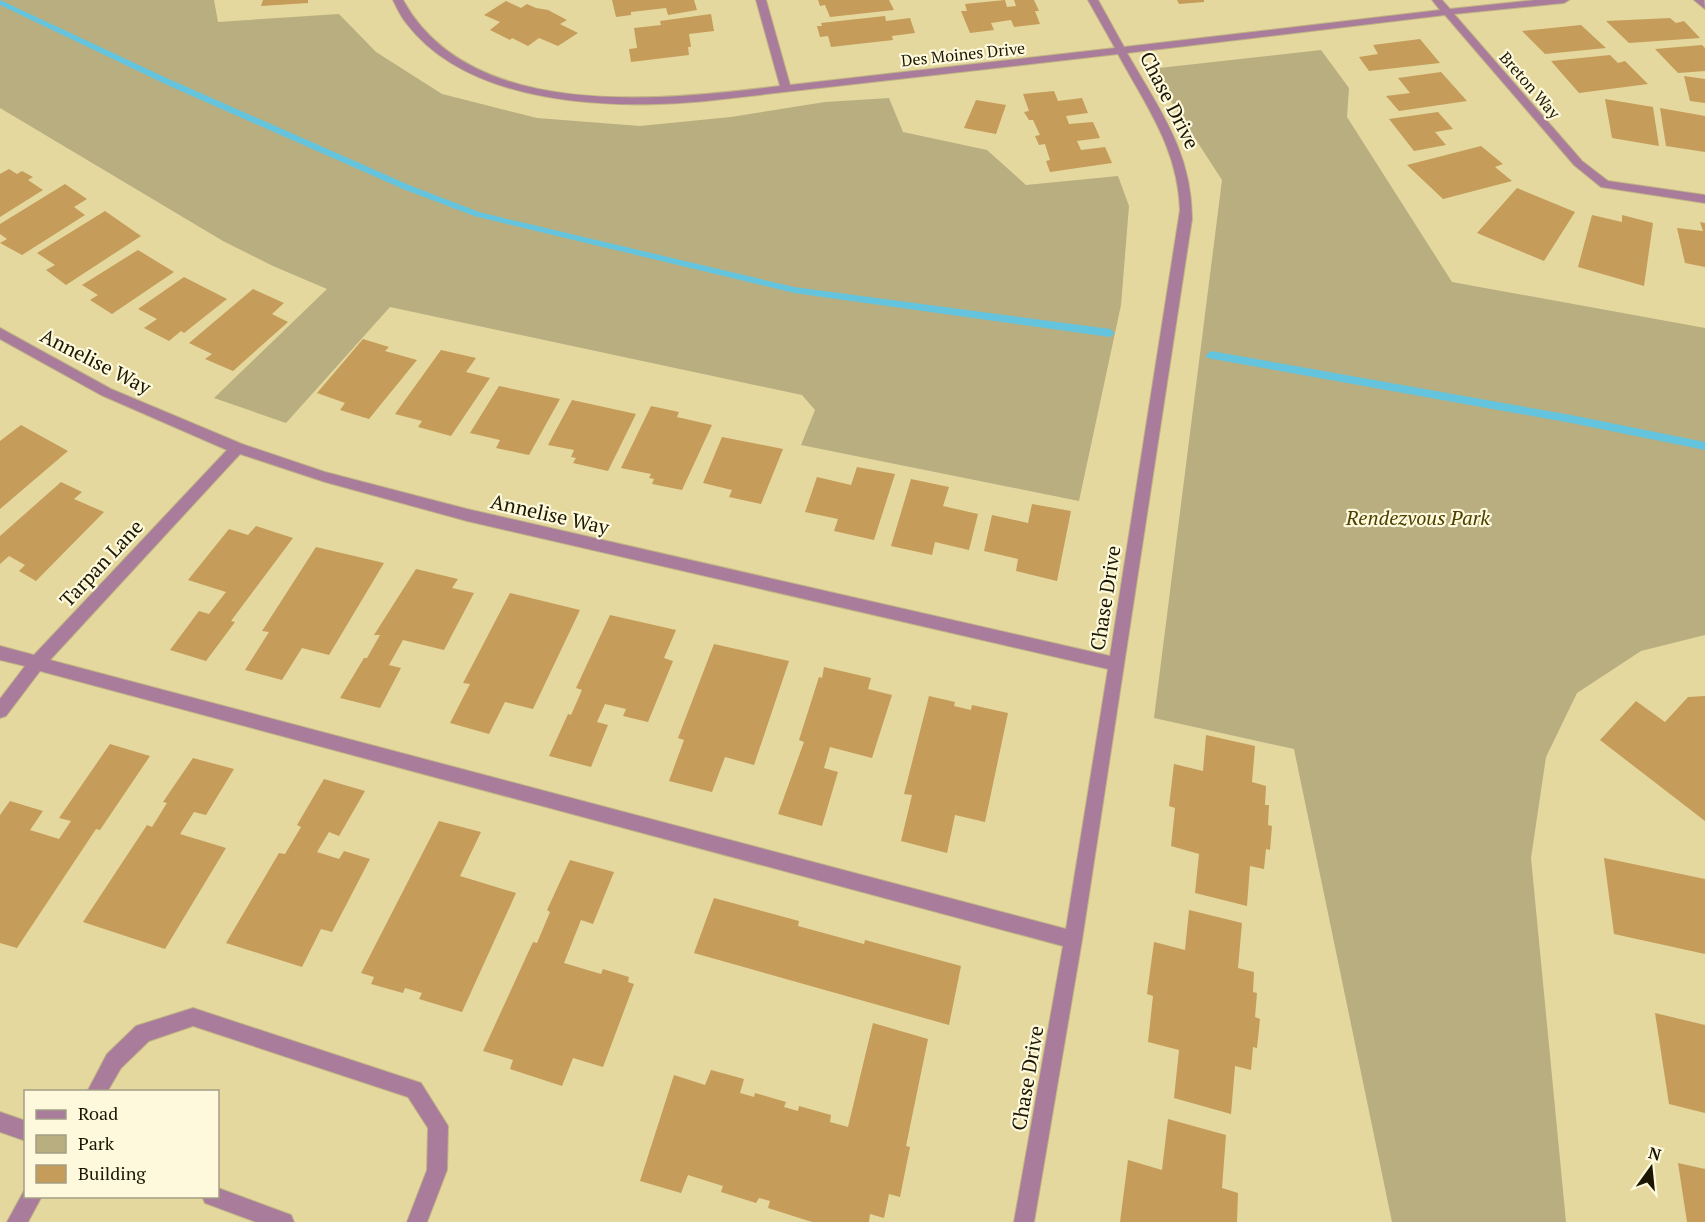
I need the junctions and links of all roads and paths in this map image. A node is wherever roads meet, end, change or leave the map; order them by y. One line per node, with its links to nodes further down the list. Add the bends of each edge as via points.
1 (398, 0): 10 (street, Des Moines Drive, via 417,31 440,51 488,77 527,89 618,102 676,101)
2 (761, 0): 10 (street)
3 (1093, 0): 9 (street, Chase Drive)
4 (1437, 0): 8 (street, Breton Way)
5 (1564, 0): 8 (street, Des Moines Drive)
6 (1699, 0): 7 (street)
7 (1705, 6)
8 (1445, 11): 9 (street, Des Moines Drive); 11 (street, Breton Way, via 1578,163 1605,184)
9 (1122, 52): 10 (street, Des Moines Drive); 16 (street, Chase Drive, via 1174,146 1182,171 1186,219)
10 (786, 89)
11 (1705, 198)
12 (0, 333): 13 (street, Annelise Way, via 106,392)
13 (237, 448): 15 (street, Tarpan Lane); 16 (street, Annelise Way, via 325,477 467,515)
14 (0, 653): 15 (street)
15 (36, 664): 17 (street, Tarpan Lane); 18 (street)
16 (1116, 664): 18 (street, Chase Drive)
17 (0, 711)
18 (1073, 940): 27 (street, Chase Drive)
19 (97, 1090): 26 (street, via 114,1061 143,1033 193,1017 414,1090 438,1126 438,1170)
20 (0, 1122): 21 (street)
21 (24, 1130)
22 (31, 1198): 24 (street)
23 (215, 1198): 25 (street)
24 (17, 1222)
25 (284, 1222)
26 (417, 1222)
27 (1024, 1222)

